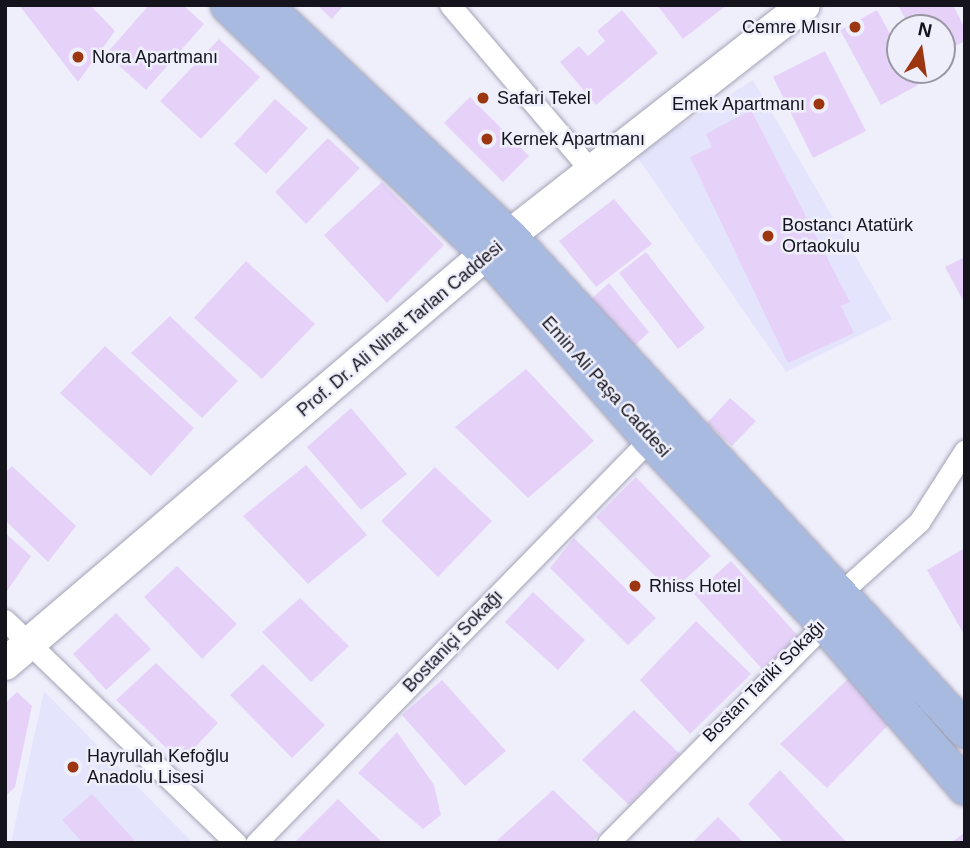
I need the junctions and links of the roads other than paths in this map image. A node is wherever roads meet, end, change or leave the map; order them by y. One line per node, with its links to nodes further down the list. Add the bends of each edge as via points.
1 (228, 5): 6 (main road, Emin Ali Paşa Caddesi)
2 (264, 5): 6 (main road, Emin Ali Paşa Caddesi)
3 (450, 5): 5 (street)
4 (801, 6): 5 (main road, Prof. Dr. Ali Nihat Tarlan Caddesi)
5 (592, 172): 6 (main road, Prof. Dr. Ali Nihat Tarlan Caddesi)
6 (498, 245): 7 (main road, Emin Ali Paşa Caddesi); 9 (main road, Emin Ali Paşa Caddesi); 11 (main road, Prof. Dr. Ali Nihat Tarlan Caddesi)
7 (650, 439): 9 (main road, Emin Ali Paşa Caddesi); 16 (street, Bostaniçi Sokağı)
8 (965, 450): 9 (street, Bostan Tariki Sokağı, via 919,522)
9 (832, 609): 13 (main road, Emin Ali Paşa Caddesi); 14 (main road, Emin Ali Paşa Caddesi); 17 (street, Bostan Tariki Sokağı)
10 (5, 620): 11 (street)
11 (30, 642): 12 (main road, Prof. Dr. Ali Nihat Tarlan Caddesi); 15 (street)
12 (5, 664)
13 (965, 730)
14 (965, 787)
15 (236, 843)
16 (256, 843)
17 (608, 843)

